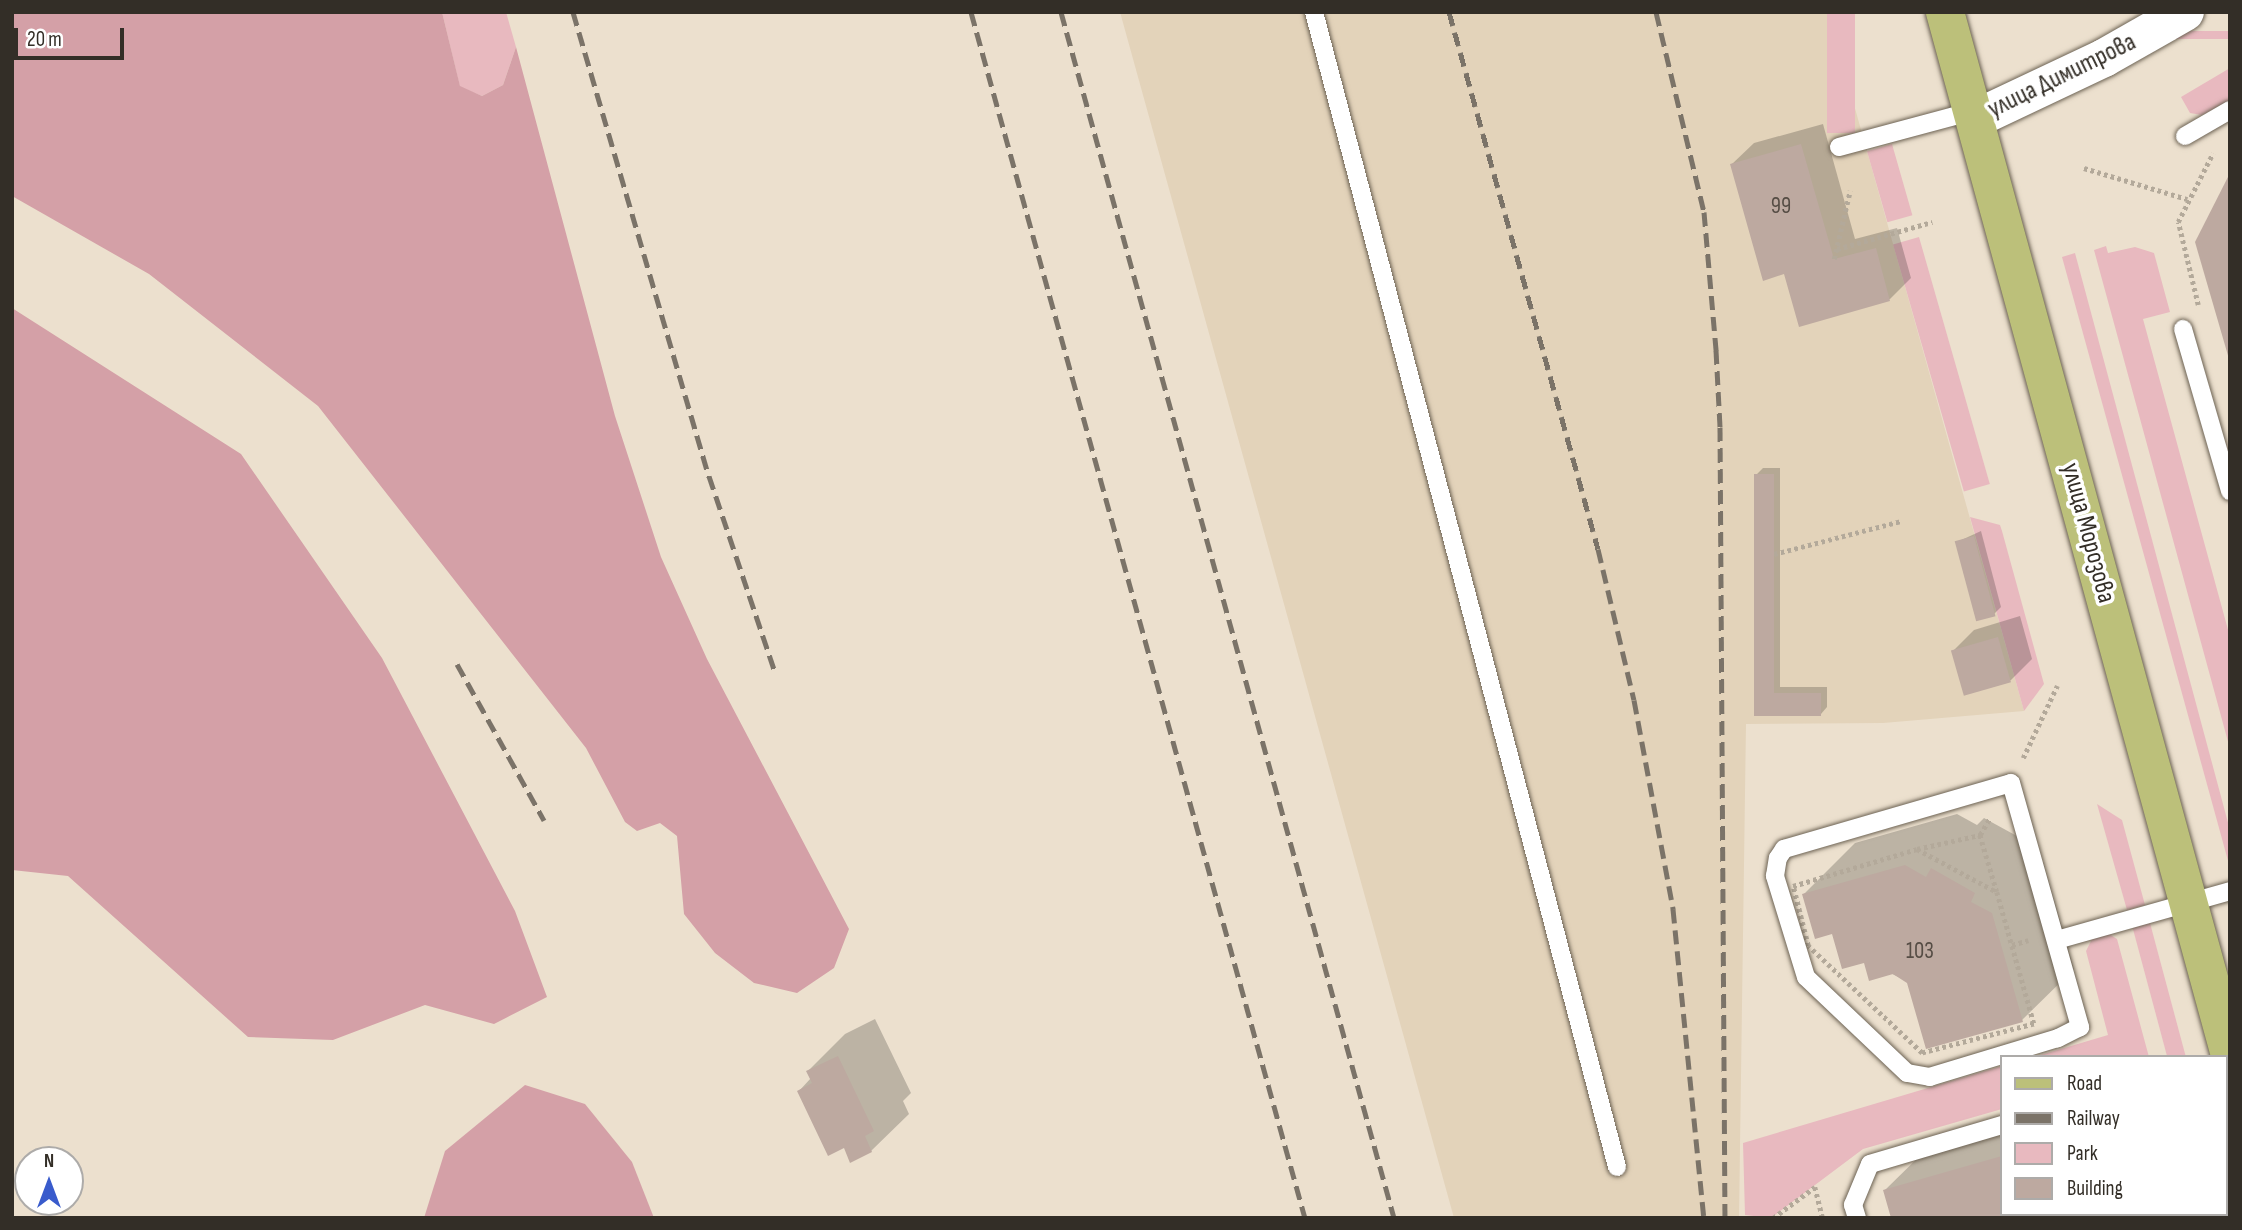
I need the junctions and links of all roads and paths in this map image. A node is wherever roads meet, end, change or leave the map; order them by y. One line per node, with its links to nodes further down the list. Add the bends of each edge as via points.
1 (1314, 12): 30 (lane)
2 (1945, 12): 5 (main road, улица Морозова)
3 (2186, 12): 5 (street, улица Димитрова, via 2104,58)
4 (2230, 110): 6 (lane)
5 (1974, 115): 7 (lane); 23 (main road, улица Морозова)
6 (2185, 136)
7 (1839, 148)
8 (2217, 149): 11 (path)
9 (2084, 169): 11 (path)
10 (1850, 191): 13 (path)
11 (2187, 199): 15 (path, via 2178,222 2180,241)
12 (1932, 222): 13 (path)
13 (1837, 249): 14 (path)
14 (1834, 259)
15 (2199, 307)
16 (2183, 329): 17 (lane)
17 (2230, 491)
18 (1902, 522): 19 (path)
19 (1774, 554)
20 (1917, 849): 22 (path); 22 (path, via 1980,835); 22 (path, via 1801,882 1792,892 1808,946 1922,1053 2034,1024)
21 (2230, 891): 23 (lane)
22 (1997, 892)
23 (2188, 904): 24 (lane); 25 (main road, улица Морозова)
24 (2057, 940): 26 (lane, via 2080,1027); 28 (lane, via 2011,783 1784,849 1778,859 1775,876 1806,977 1907,1073 1930,1077)
25 (2219, 975): 27 (main road, улица Морозова)
26 (2002, 1055)
27 (2230, 1055)
28 (2000, 1056)
29 (2000, 1126): 33 (lane, via 1870,1164 1853,1205)
30 (1616, 1167)
31 (1773, 1218): 32 (path, via 1815,1187)
32 (1823, 1218)
33 (1857, 1218)

